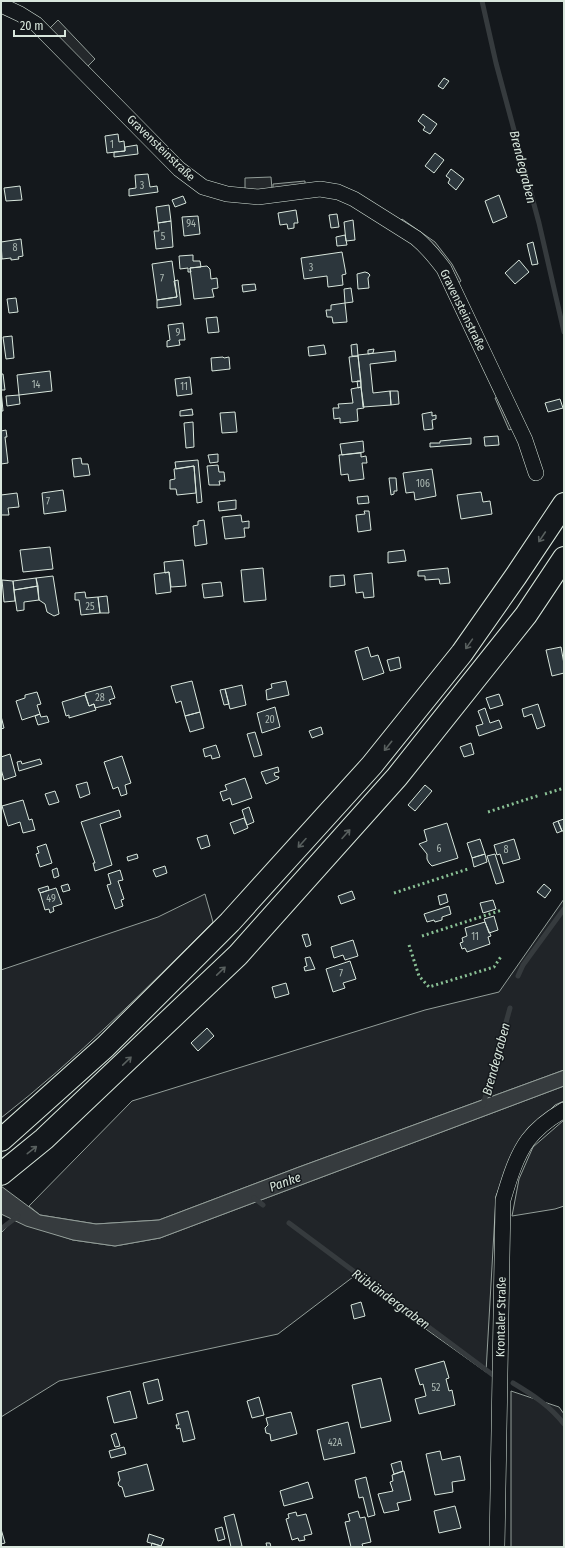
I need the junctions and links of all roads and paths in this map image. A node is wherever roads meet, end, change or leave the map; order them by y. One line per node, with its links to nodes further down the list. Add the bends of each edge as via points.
1 (1, 5): 2 (street, Gravensteinstraße, via 36,24 179,169 203,187 227,194 258,197 320,189 338,192 354,199 416,238 444,268 525,440)
2 (536, 473)
3 (564, 504): 6 (highway, one-way to 6, via 462,653 372,765 230,922 105,1047)
4 (564, 558): 7 (highway, one-way to 4, via 44,1139 238,955 397,777 526,615)
5 (564, 1110): 8 (street, Krontaler Straße, via 553,1116 528,1140 512,1171 503,1200)
6 (1, 1140)
7 (1, 1174)
8 (497, 1547)

